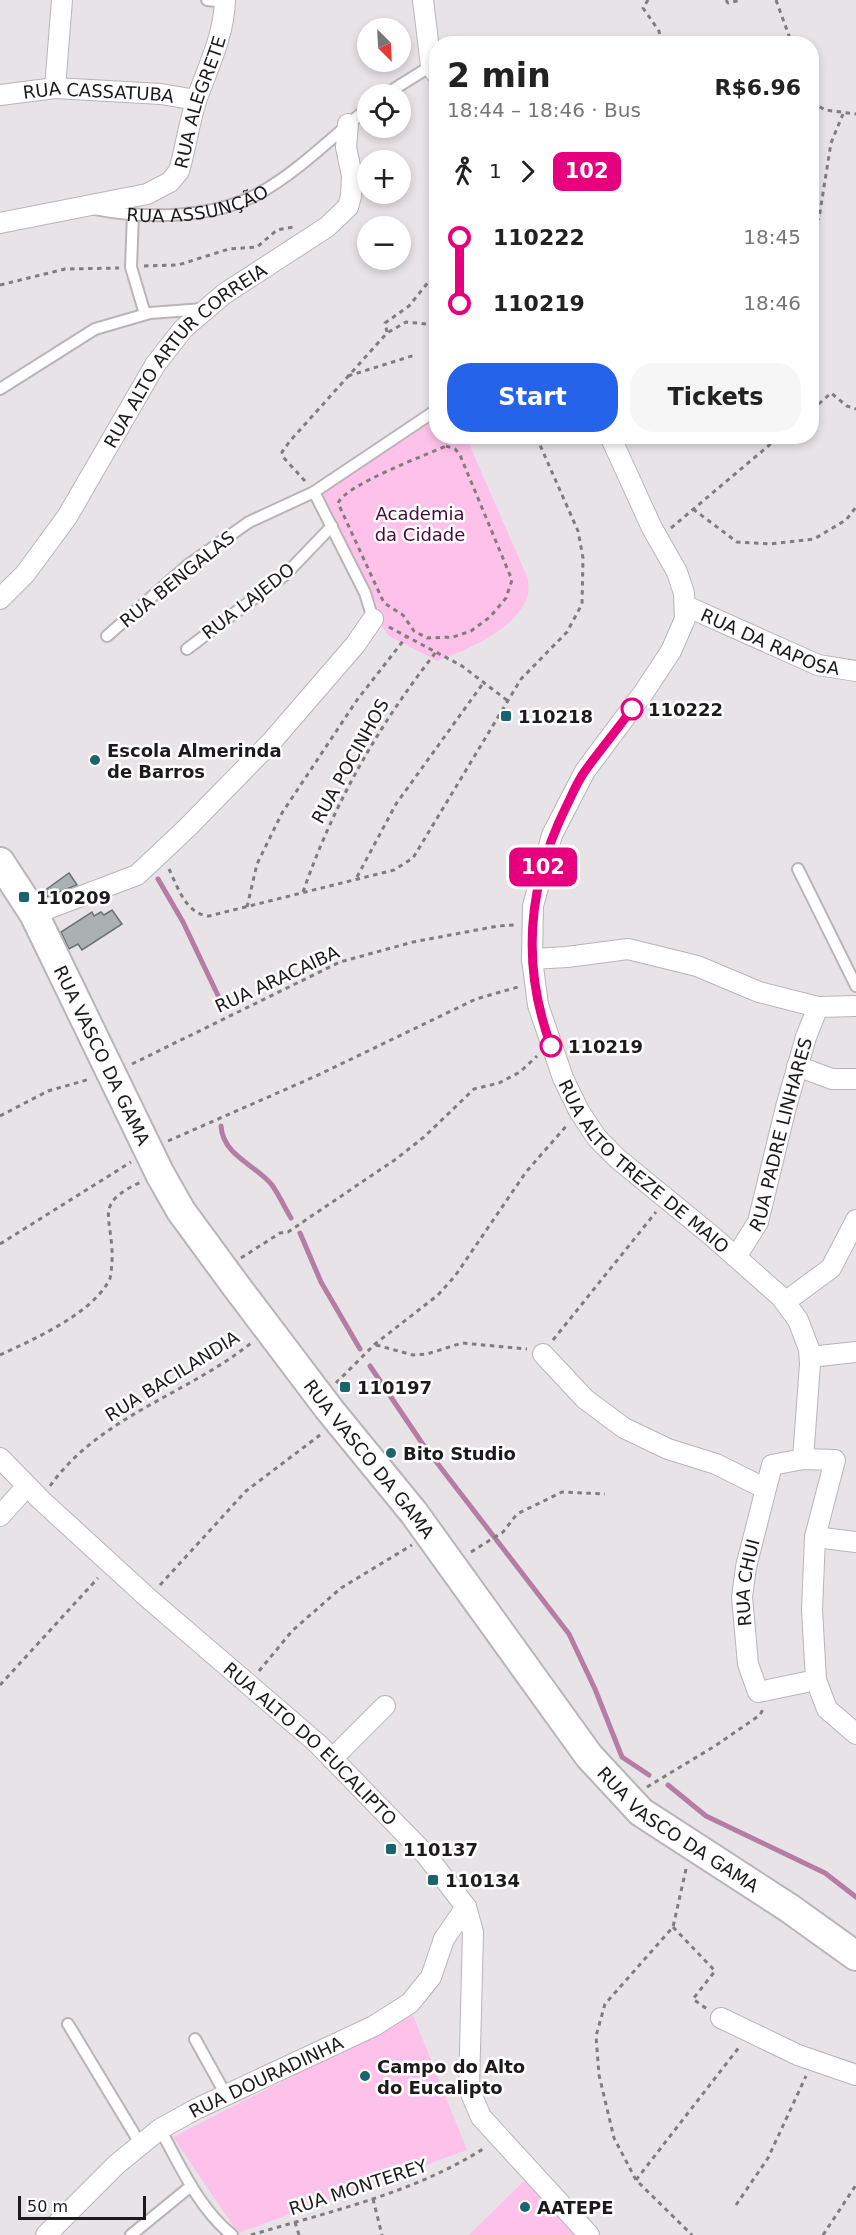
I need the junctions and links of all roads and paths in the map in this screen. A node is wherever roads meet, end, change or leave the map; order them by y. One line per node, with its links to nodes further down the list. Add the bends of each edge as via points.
1 (62, 0): 13 (street)
2 (423, 0): 10 (street)
3 (648, 0): 8 (path, via 643,8)
4 (726, 0): 5 (path)
5 (741, 0)
6 (776, 0): 9 (path)
7 (219, 1): 15 (street, RUA ALEGRETE, via 217,48)
8 (660, 36)
9 (789, 36)
10 (429, 38)
11 (429, 72): 12 (lane)
12 (405, 84)
13 (55, 88): 14 (street, RUA CASSATUBA); 15 (street, RUA CASSATUBA, via 161,94)
14 (0, 95)
15 (196, 100): 21 (street, RUA ALEGRETE, via 179,171 170,182 147,194)
16 (819, 106): 17 (path)
17 (843, 114): 18 (path); 23 (path, via 831,143)
18 (856, 114)
19 (357, 117): 20 (lane, RUA ASSUNÇÃO)
20 (348, 124): 22 (lane, RUA ASSUNÇÃO, via 282,178 240,202 184,212); 29 (street, RUA ALTO ARTUR CORREIA, via 346,147 352,176 348,207 334,222)
21 (83, 205): 22 (lane, RUA ASSUNÇÃO); 24 (street, RUA ASSUNÇÃO)
22 (133, 214): 26 (lane)
23 (819, 218)
24 (0, 223)
25 (295, 226): 26 (path, via 277,230 257,247 230,249 178,265)
26 (131, 267): 28 (path, via 65,269); 30 (lane)
27 (429, 281): 32 (path, via 409,306 385,322)
28 (0, 285)
29 (206, 309): 30 (lane); 48 (street, RUA ALTO ARTUR CORREIA, via 183,329 155,365 67,517 25,574)
30 (145, 314): 35 (lane, via 95,329)
31 (429, 324): 32 (path, via 406,322)
32 (387, 333): 34 (path)
33 (415, 355): 34 (path)
34 (346, 377): 43 (path, via 282,452 284,460)
35 (0, 389)
36 (819, 404): 37 (path, via 831,393)
37 (856, 409)
38 (429, 415): 43 (lane, RUA BENGALAS)
39 (540, 444): 57 (path, via 578,531 583,594 578,616 567,632 521,679)
40 (614, 444): 47 (street)
41 (770, 444): 45 (path)
42 (446, 446): 42 (path, via 359,485 338,503 384,603 427,638 453,637 471,631 506,598 512,580 460,455 455,448)
43 (314, 492): 46 (lane); 51 (lane, RUA BENGALAS, via 249,522 188,565)
44 (856, 507): 45 (path, via 846,520 814,539 770,544 737,542)
45 (693, 509): 47 (path)
46 (332, 526): 50 (lane, via 365,593); 53 (lane, RUA LAJEDO, via 285,576)
47 (658, 538): 49 (street, via 677,572)
48 (0, 599)
49 (686, 606): 55 (street, RUA DA RAPOSA, via 818,665); 65 (street, RUA ALTO TREZE DE MAIO, via 685,619 671,651 585,771 552,835 533,906)
50 (373, 619): 52 (path); 58 (street, via 273,741)
51 (107, 636)
52 (407, 636): 54 (path); 63 (path, via 357,700 282,813 257,864)
53 (187, 649)
54 (436, 652): 56 (path); 62 (path, RUA POCINHOS, via 383,723 360,764 319,847)
55 (856, 671)
56 (484, 682): 57 (path); 61 (path, via 396,804)
57 (508, 701): 61 (path, via 420,848 407,863)
58 (162, 852): 63 (path, via 194,912 209,916); 64 (street, via 137,875)
59 (0, 862): 64 (main road, RUA VASCO DA GAMA)
60 (798, 869): 68 (lane)
61 (357, 877): 62 (path)
62 (303, 892): 63 (path)
63 (247, 907)
64 (34, 914): 73 (main road, RUA VASCO DA GAMA)
65 (533, 925): 66 (street, RUA ALTO TREZE DE MAIO); 73 (path, RUA ARACAIBA, via 498,926 413,942 340,962)
66 (532, 959): 67 (street, RUA ALTO TREZE DE MAIO); 70 (street, via 628,949 697,966 759,992)
67 (536, 983): 71 (street, RUA ALTO TREZE DE MAIO, via 538,1005); 77 (path, via 476,999 316,1076)
68 (856, 986)
69 (856, 1006): 70 (street)
70 (818, 1007): 72 (street, RUA PADRE LINHARES)
71 (552, 1049): 75 (street, RUA ALTO TREZE DE MAIO); 82 (path, via 499,1083 474,1089 424,1137 378,1172 288,1232 280,1233)
72 (797, 1066): 74 (street, via 832,1079); 81 (street, RUA PADRE LINHARES, via 758,1222)
73 (112, 1073): 76 (path, RUA ARACAIBA, via 48,1091); 77 (main road, RUA VASCO DA GAMA)
74 (856, 1079)
75 (579, 1111): 78 (street, RUA ALTO TREZE DE MAIO, via 597,1138); 85 (path, via 526,1172 455,1276 438,1295)
76 (0, 1116)
77 (154, 1162): 80 (path); 82 (main road, RUA VASCO DA GAMA, via 181,1211); 88 (path, via 108,1207 113,1242 108,1284 75,1314)
78 (666, 1199): 81 (street, RUA ALTO TREZE DE MAIO); 87 (path)
79 (856, 1220): 83 (street, via 831,1268)
80 (0, 1244)
81 (736, 1257): 83 (street, RUA ALTO TREZE DE MAIO)
82 (223, 1269): 84 (main road, RUA VASCO DA GAMA)
83 (785, 1302): 89 (street, RUA ALTO TREZE DE MAIO, via 798,1320)
84 (269, 1328): 90 (main road, RUA VASCO DA GAMA); 95 (path, RUA BACILANDIA, via 230,1360 162,1396 113,1428)
85 (375, 1344): 87 (path, via 413,1355 462,1343); 90 (path)
86 (856, 1352): 89 (street)
87 (543, 1354): 94 (street, via 585,1399 624,1428 668,1449 716,1464)
88 (0, 1355)
89 (810, 1357): 93 (street, RUA ALTO TREZE DE MAIO)
90 (321, 1398): 91 (main road, RUA VASCO DA GAMA)
91 (338, 1420): 98 (main road, RUA VASCO DA GAMA); 103 (path, via 246,1491)
92 (0, 1458): 95 (street, RUA ALTO DO EUCALIPTO)
93 (803, 1459): 94 (street, RUA CHUI, via 772,1465); 99 (street, RUA CHUI, via 835,1460)
94 (764, 1488): 107 (street, RUA CHUI, via 742,1597 748,1664)
95 (34, 1493): 97 (street); 101 (street, RUA ALTO DO EUCALIPTO)
96 (605, 1494): 102 (path, via 562,1492 517,1514 503,1532)
97 (0, 1516)
98 (429, 1534): 102 (main road, RUA VASCO DA GAMA); 105 (path, via 341,1588 292,1631)
99 (815, 1537): 100 (street); 104 (street, via 812,1610)
100 (856, 1542)
101 (111, 1564): 103 (street, RUA ALTO DO EUCALIPTO); 106 (path)
102 (451, 1564): 111 (main road, RUA VASCO DA GAMA, via 589,1756)
103 (148, 1598): 105 (street, RUA ALTO DO EUCALIPTO)
104 (816, 1680): 107 (street); 109 (street, via 827,1708)
105 (249, 1683): 110 (street, RUA ALTO DO EUCALIPTO)
106 (0, 1685)
107 (758, 1692): 111 (path, via 763,1706 760,1715)
108 (385, 1706): 110 (street)
109 (856, 1734)
110 (332, 1759): 113 (street, RUA ALTO DO EUCALIPTO, via 426,1855)
111 (628, 1799): 112 (main road, RUA VASCO DA GAMA)
112 (691, 1847): 114 (path); 115 (main road, RUA VASCO DA GAMA, via 753,1884)
113 (466, 1907): 122 (street, RUA DOURADINHA, via 444,1939 431,1977 410,2003 374,2026); 124 (street, RUA ALTO DO EUCALIPTO, via 473,1932 469,2089 481,2117)
114 (674, 1927): 116 (path, via 716,1971 693,2000); 126 (path, via 605,2004 596,2036 599,2075 614,2138)
115 (856, 1956)
116 (722, 2018): 118 (street)
117 (68, 2024): 125 (lane)
118 (750, 2033): 120 (street); 126 (path)
119 (195, 2039): 122 (lane)
120 (813, 2061): 121 (street); 130 (path, via 768,2158)
121 (856, 2074)
122 (226, 2095): 123 (street, RUA DOURADINHA)
123 (160, 2129): 125 (street, RUA DOURADINHA); 128 (lane)
124 (500, 2138): 129 (path, RUA MONTEREY, via 460,2164); 138 (street, RUA ALTO DO EUCALIPTO)
125 (141, 2145): 132 (street, RUA DOURADINHA)
126 (636, 2180): 139 (path)
127 (856, 2185): 140 (path)
128 (191, 2186): 133 (lane); 134 (lane)
129 (373, 2199): 131 (path, RUA MONTEREY); 137 (path)
130 (736, 2205)
131 (295, 2222): 135 (path, RUA MONTEREY); 136 (path)
132 (46, 2235)
133 (131, 2235)
134 (232, 2235)
135 (251, 2235)
136 (299, 2235)
137 (382, 2235)
138 (589, 2235)
139 (692, 2235)
140 (823, 2235)

